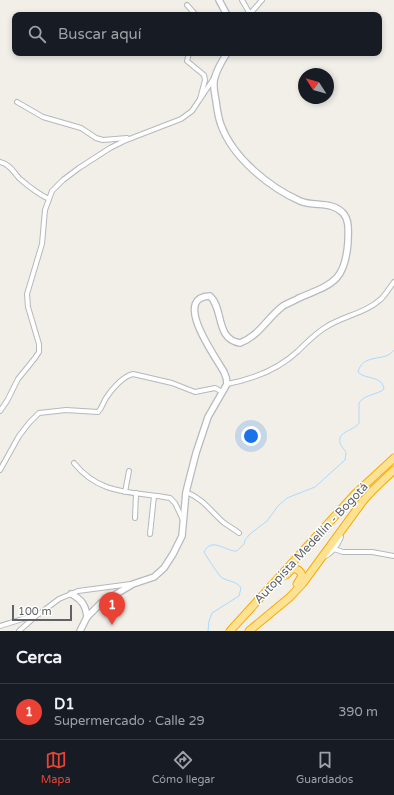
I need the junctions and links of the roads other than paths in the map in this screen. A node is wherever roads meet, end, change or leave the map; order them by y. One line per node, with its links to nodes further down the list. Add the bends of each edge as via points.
1 (219, 0): 6 (main road)
2 (242, 0): 7 (street)
3 (262, 0): 8 (street)
4 (187, 5): 5 (street)
5 (193, 12)
6 (225, 12)
7 (249, 12)
8 (252, 12)
9 (188, 56): 13 (street, via 187,61 204,75)
10 (225, 56): 11 (main road)
11 (214, 78): 13 (street); 18 (main road, via 222,126 248,165 260,177 300,201 336,208 346,217 348,224 346,257 338,276 325,288 285,305 246,341 235,342 222,329 211,297 206,296 198,300 195,308 198,325 227,378)
12 (17, 102): 14 (street, via 43,117 81,128 96,138 103,140)
13 (199, 103): 14 (street, via 181,119)
14 (134, 137): 16 (street, via 110,148 79,168 52,191)
15 (0, 162): 16 (street, via 7,164 20,179)
16 (49, 199): 20 (street, via 45,210 42,244 27,294 39,352 18,379)
17 (394, 282): 18 (street, via 380,299 322,329 278,366)
18 (227, 384): 19 (main road)
19 (222, 392): 23 (street, via 215,388 195,392 172,383 129,375 108,396 98,412 66,410 36,415 16,440); 27 (main road, via 208,417)
20 (0, 411)
21 (394, 458): 40 (highway, Autopista Medellín - Bogotá, via 355,494)
22 (74, 463): 26 (street, via 92,480 116,491)
23 (0, 470)
24 (394, 470): 34 (highway, Autopista Medellín - Bogotá, via 363,501)
25 (129, 471): 26 (street)
26 (125, 492): 28 (street)
27 (186, 492): 31 (main road); 32 (street, via 202,500)
28 (136, 493): 29 (street); 30 (street)
29 (154, 496): 31 (street, via 172,500); 33 (street)
30 (134, 518)
31 (184, 523): 38 (main road, via 180,542 164,568 149,579)
32 (239, 533)
33 (150, 534)
34 (339, 534): 35 (street, via 340,540); 37 (highway, Autopista Medellín - Bogotá)
35 (334, 549): 36 (street); 37 (street, via 328,556)
36 (394, 556)
37 (322, 557): 42 (highway, Autopista Medellín - Bogotá, via 290,597)
38 (133, 584): 39 (street); 43 (main road, via 101,603)
39 (71, 594): 41 (street, via 51,604); 43 (main road, via 85,605)
40 (264, 594): 42 (highway, via 271,591 292,569 297,569 301,573 299,581 271,609); 47 (highway, Autopista Medellín - Bogotá)
41 (39, 614): 44 (street); 45 (street)
42 (268, 616): 48 (highway, Autopista Medellín - Bogotá)
43 (87, 617): 46 (main road)
44 (0, 626)
45 (19, 631)
46 (80, 631)
47 (230, 631)
48 (249, 631)

